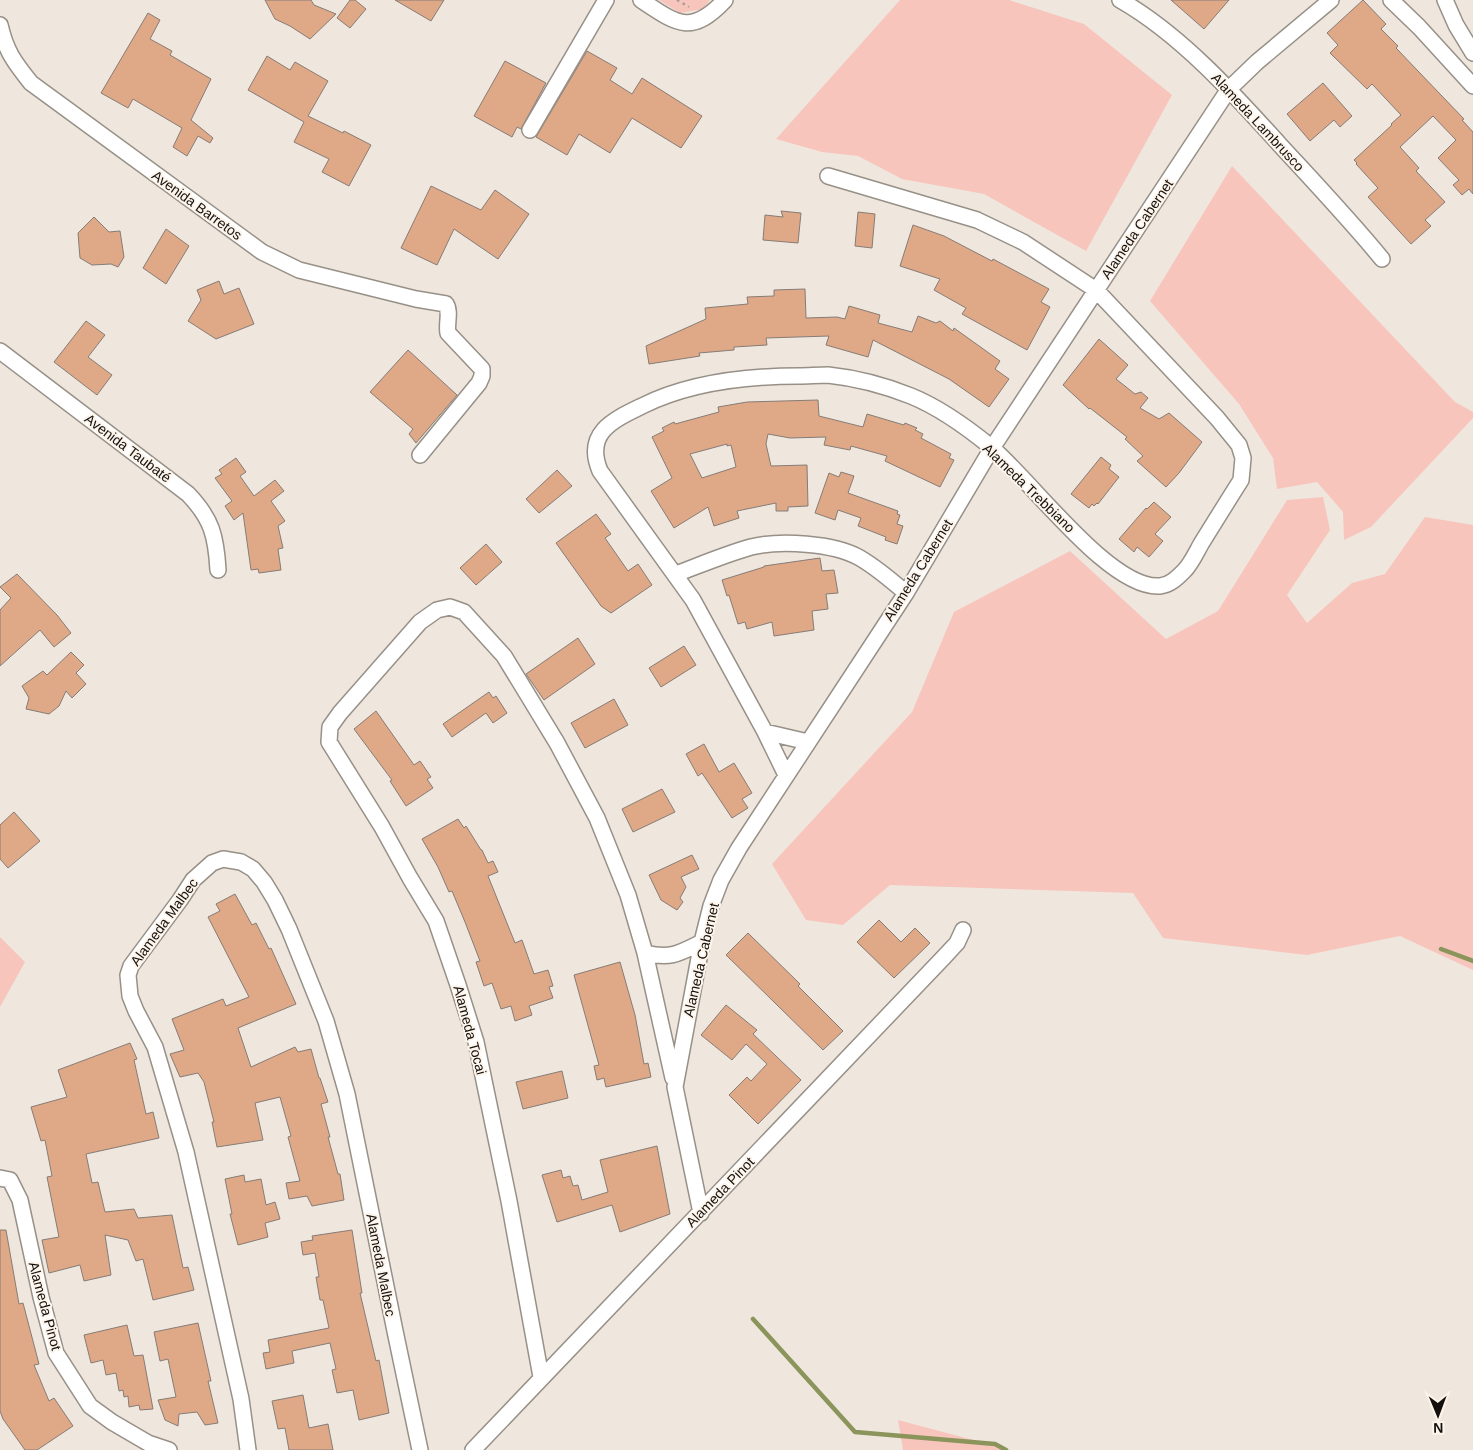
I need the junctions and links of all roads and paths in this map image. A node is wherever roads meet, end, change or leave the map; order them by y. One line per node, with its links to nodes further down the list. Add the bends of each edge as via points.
1 (606, 0): 12 (street)
2 (641, 0): 3 (street, via 666,17 698,22)
3 (725, 0)
4 (1120, 0): 11 (street, Alameda Lambrusco, via 1170,35)
5 (1331, 0): 11 (street, Alameda Cabernet, via 1256,62)
6 (1390, 0): 10 (street)
7 (1445, 0): 9 (street)
8 (0, 25): 18 (street, Avenida Barretos, via 13,62 31,83 262,252 299,270 446,304 449,308 448,333 482,369 482,376)
9 (1473, 53)
10 (1473, 86)
11 (1229, 89): 14 (street, Alameda Lambrusco); 15 (street, Alameda Cabernet)
12 (530, 130)
13 (828, 176): 15 (street, Alameda Trebbiano, via 978,220 1023,242)
14 (1382, 259)
15 (1096, 290): 17 (street, Alameda Cabernet); 17 (street, Alameda Trebbiano, via 1239,445 1243,458 1240,480 1185,570 1172,582 1160,586 1141,584 1127,577 1106,563)
16 (0, 351): 19 (street, Avenida Taubaté, via 188,494 211,526 217,545)
17 (992, 448): 20 (street, Alameda Trebbiano, via 946,415 912,397 870,383 828,376 767,376 712,383 653,400 616,419 600,434 594,458 600,471); 21 (street, Alameda Cabernet)
18 (420, 455)
19 (218, 570)
20 (676, 574): 21 (street, via 752,547 790,543 828,547 858,557); 22 (street, Alameda Trebbiano)
21 (906, 593): 23 (street, Alameda Cabernet)
22 (765, 732): 23 (street); 24 (street, Alameda Trebbiano)
23 (808, 742): 24 (street, Alameda Cabernet)
24 (786, 775): 26 (street, Alameda Cabernet, via 721,880)
25 (963, 930): 30 (street, Alameda Pinot, via 957,943)
26 (702, 942): 27 (street, via 672,956); 28 (street, Alameda Cabernet)
27 (645, 953): 28 (street, Alameda Tocai); 31 (street, Alameda Tocai, via 628,895 592,810 504,656 464,612 450,608 436,610 420,622 340,713 330,727 329,742 436,921 476,1042)
28 (675, 1087): 30 (street, Alameda Cabernet)
29 (0, 1178): 33 (street, Alameda Pinot, via 10,1180 20,1200 56,1353 76,1386 90,1406 112,1422 148,1443)
30 (701, 1213): 31 (street, Alameda Pinot)
31 (541, 1377): 35 (street, Alameda Pinot)
32 (243, 1448): 34 (street, Alameda Malbec, via 241,1399 186,1152 155,1046 136,1011 128,986 131,966 192,880 212,863 223,859 241,862 253,869 264,882 289,929 326,1021 347,1094)
33 (169, 1450)
34 (420, 1450)
35 (473, 1450)

